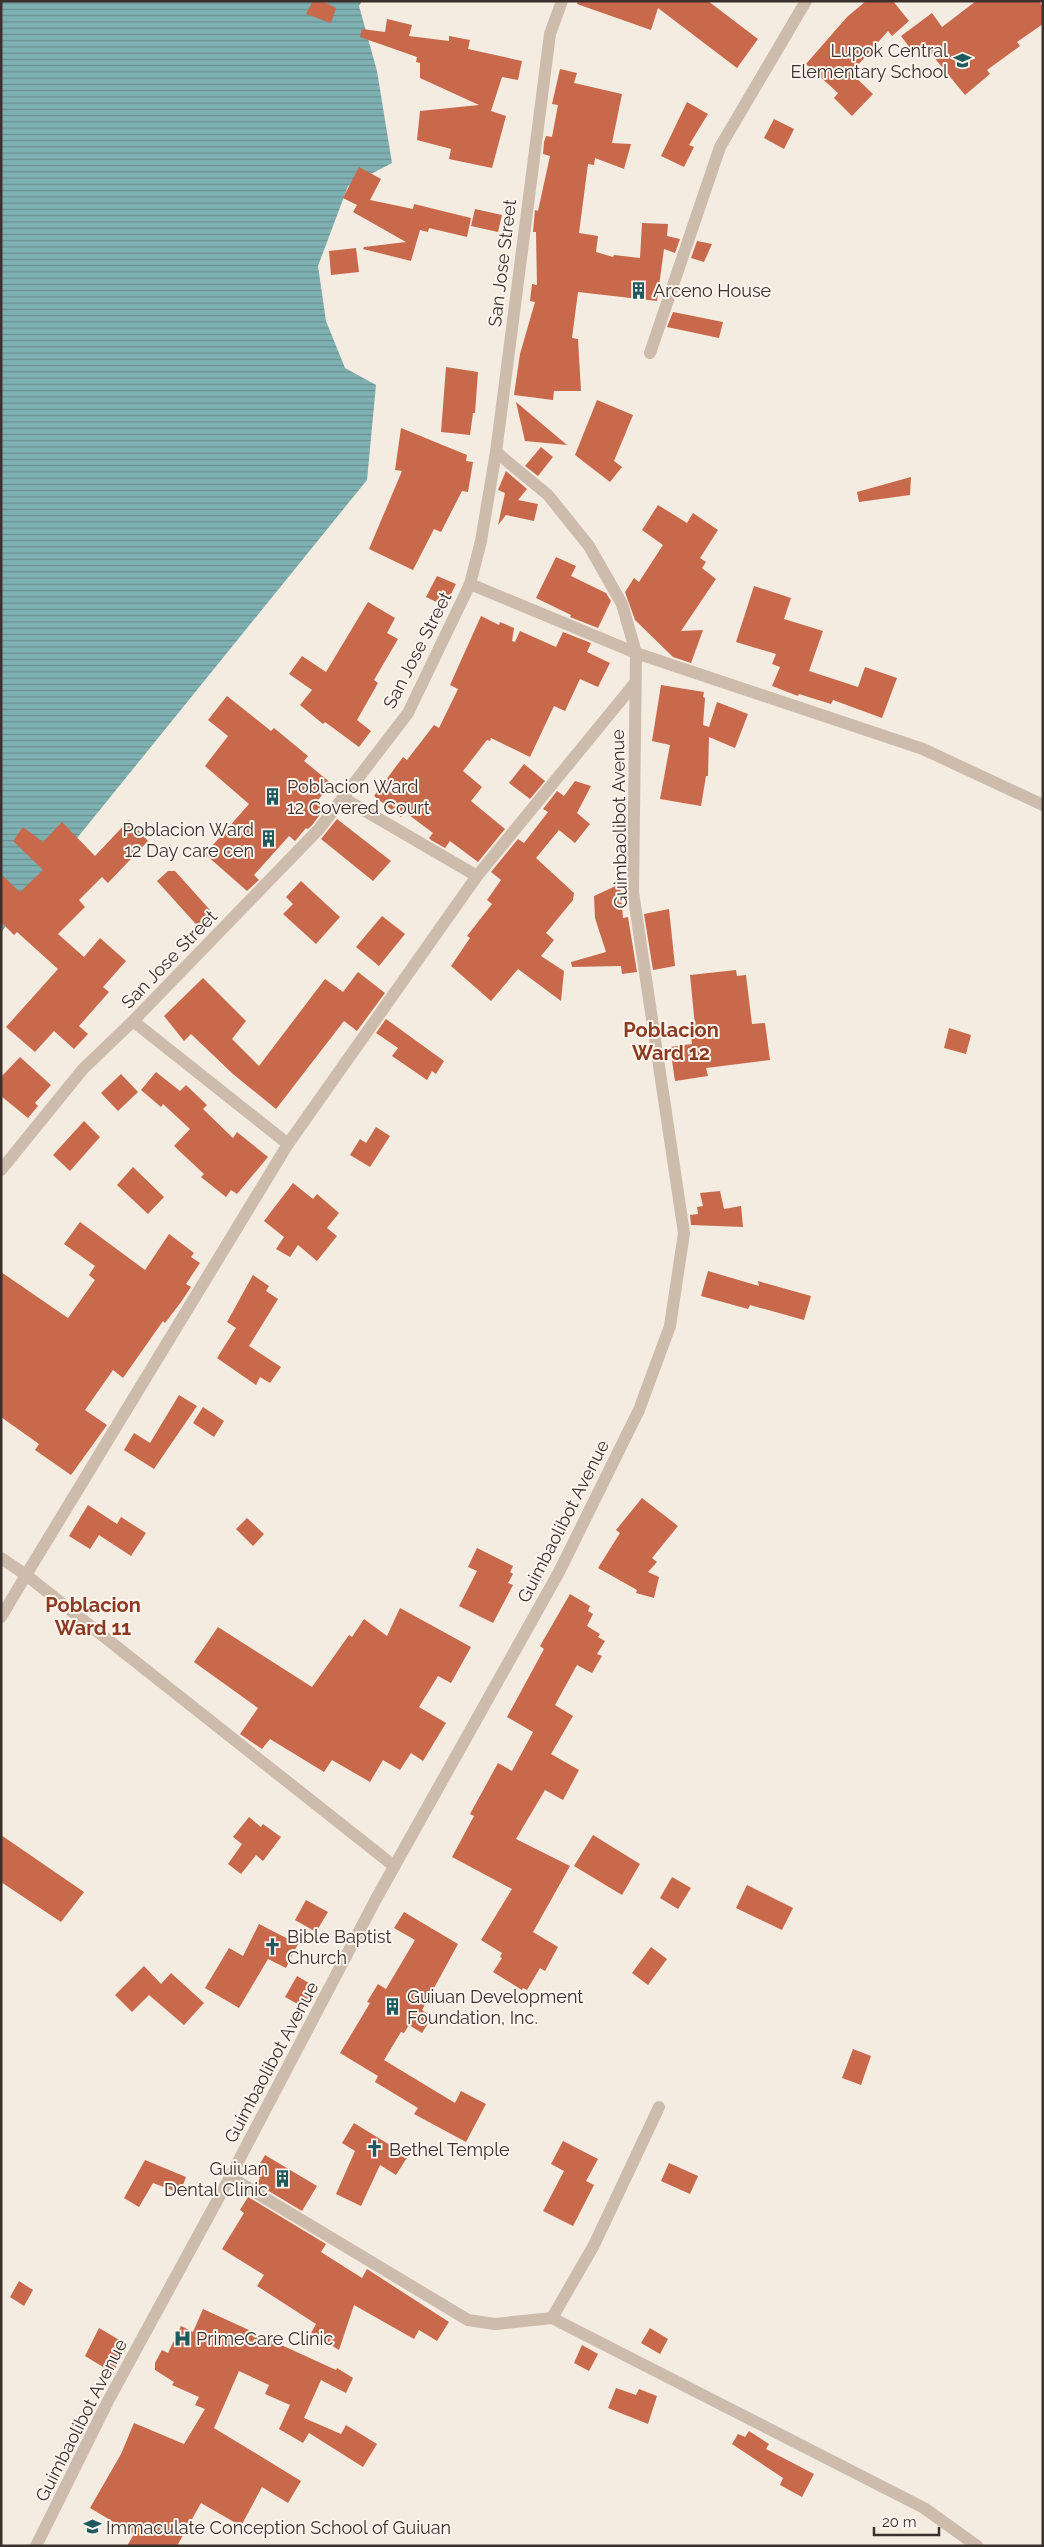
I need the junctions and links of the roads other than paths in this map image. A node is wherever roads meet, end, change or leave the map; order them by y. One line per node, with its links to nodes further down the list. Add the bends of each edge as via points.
1 (562, 1): 4 (street, San Jose Street, via 550,34)
2 (806, 1): 3 (street, via 720,147)
3 (650, 352)
4 (496, 452): 5 (street, San Jose Street); 6 (street, Guimbaolibot Avenue, via 548,495 589,546 622,604)
5 (470, 584): 6 (street); 8 (street, San Jose Street, via 408,712)
6 (636, 654): 7 (street, Guimbaolibot Avenue); 9 (street, via 923,749)
7 (635, 683): 10 (street); 17 (street, Guimbaolibot Avenue, via 633,892 684,1233 670,1326 639,1410 559,1572)
8 (342, 798): 10 (street); 11 (street, San Jose Street, via 319,828)
9 (1043, 805)
10 (477, 876): 12 (street)
11 (134, 1022): 12 (street); 13 (street, San Jose Street, via 83,1069)
12 (288, 1144): 15 (street)
13 (1, 1170)
14 (1, 1558): 15 (street)
15 (26, 1576): 16 (street); 17 (street)
16 (1, 1617)
17 (394, 1866): 19 (street, Guimbaolibot Avenue)
18 (659, 2107): 20 (street, via 594,2245)
19 (230, 2177): 20 (street, via 468,2320 495,2324); 21 (street, Guimbaolibot Avenue, via 108,2402)
20 (552, 2318): 22 (street, via 924,2508)
21 (36, 2546)
22 (977, 2546)

